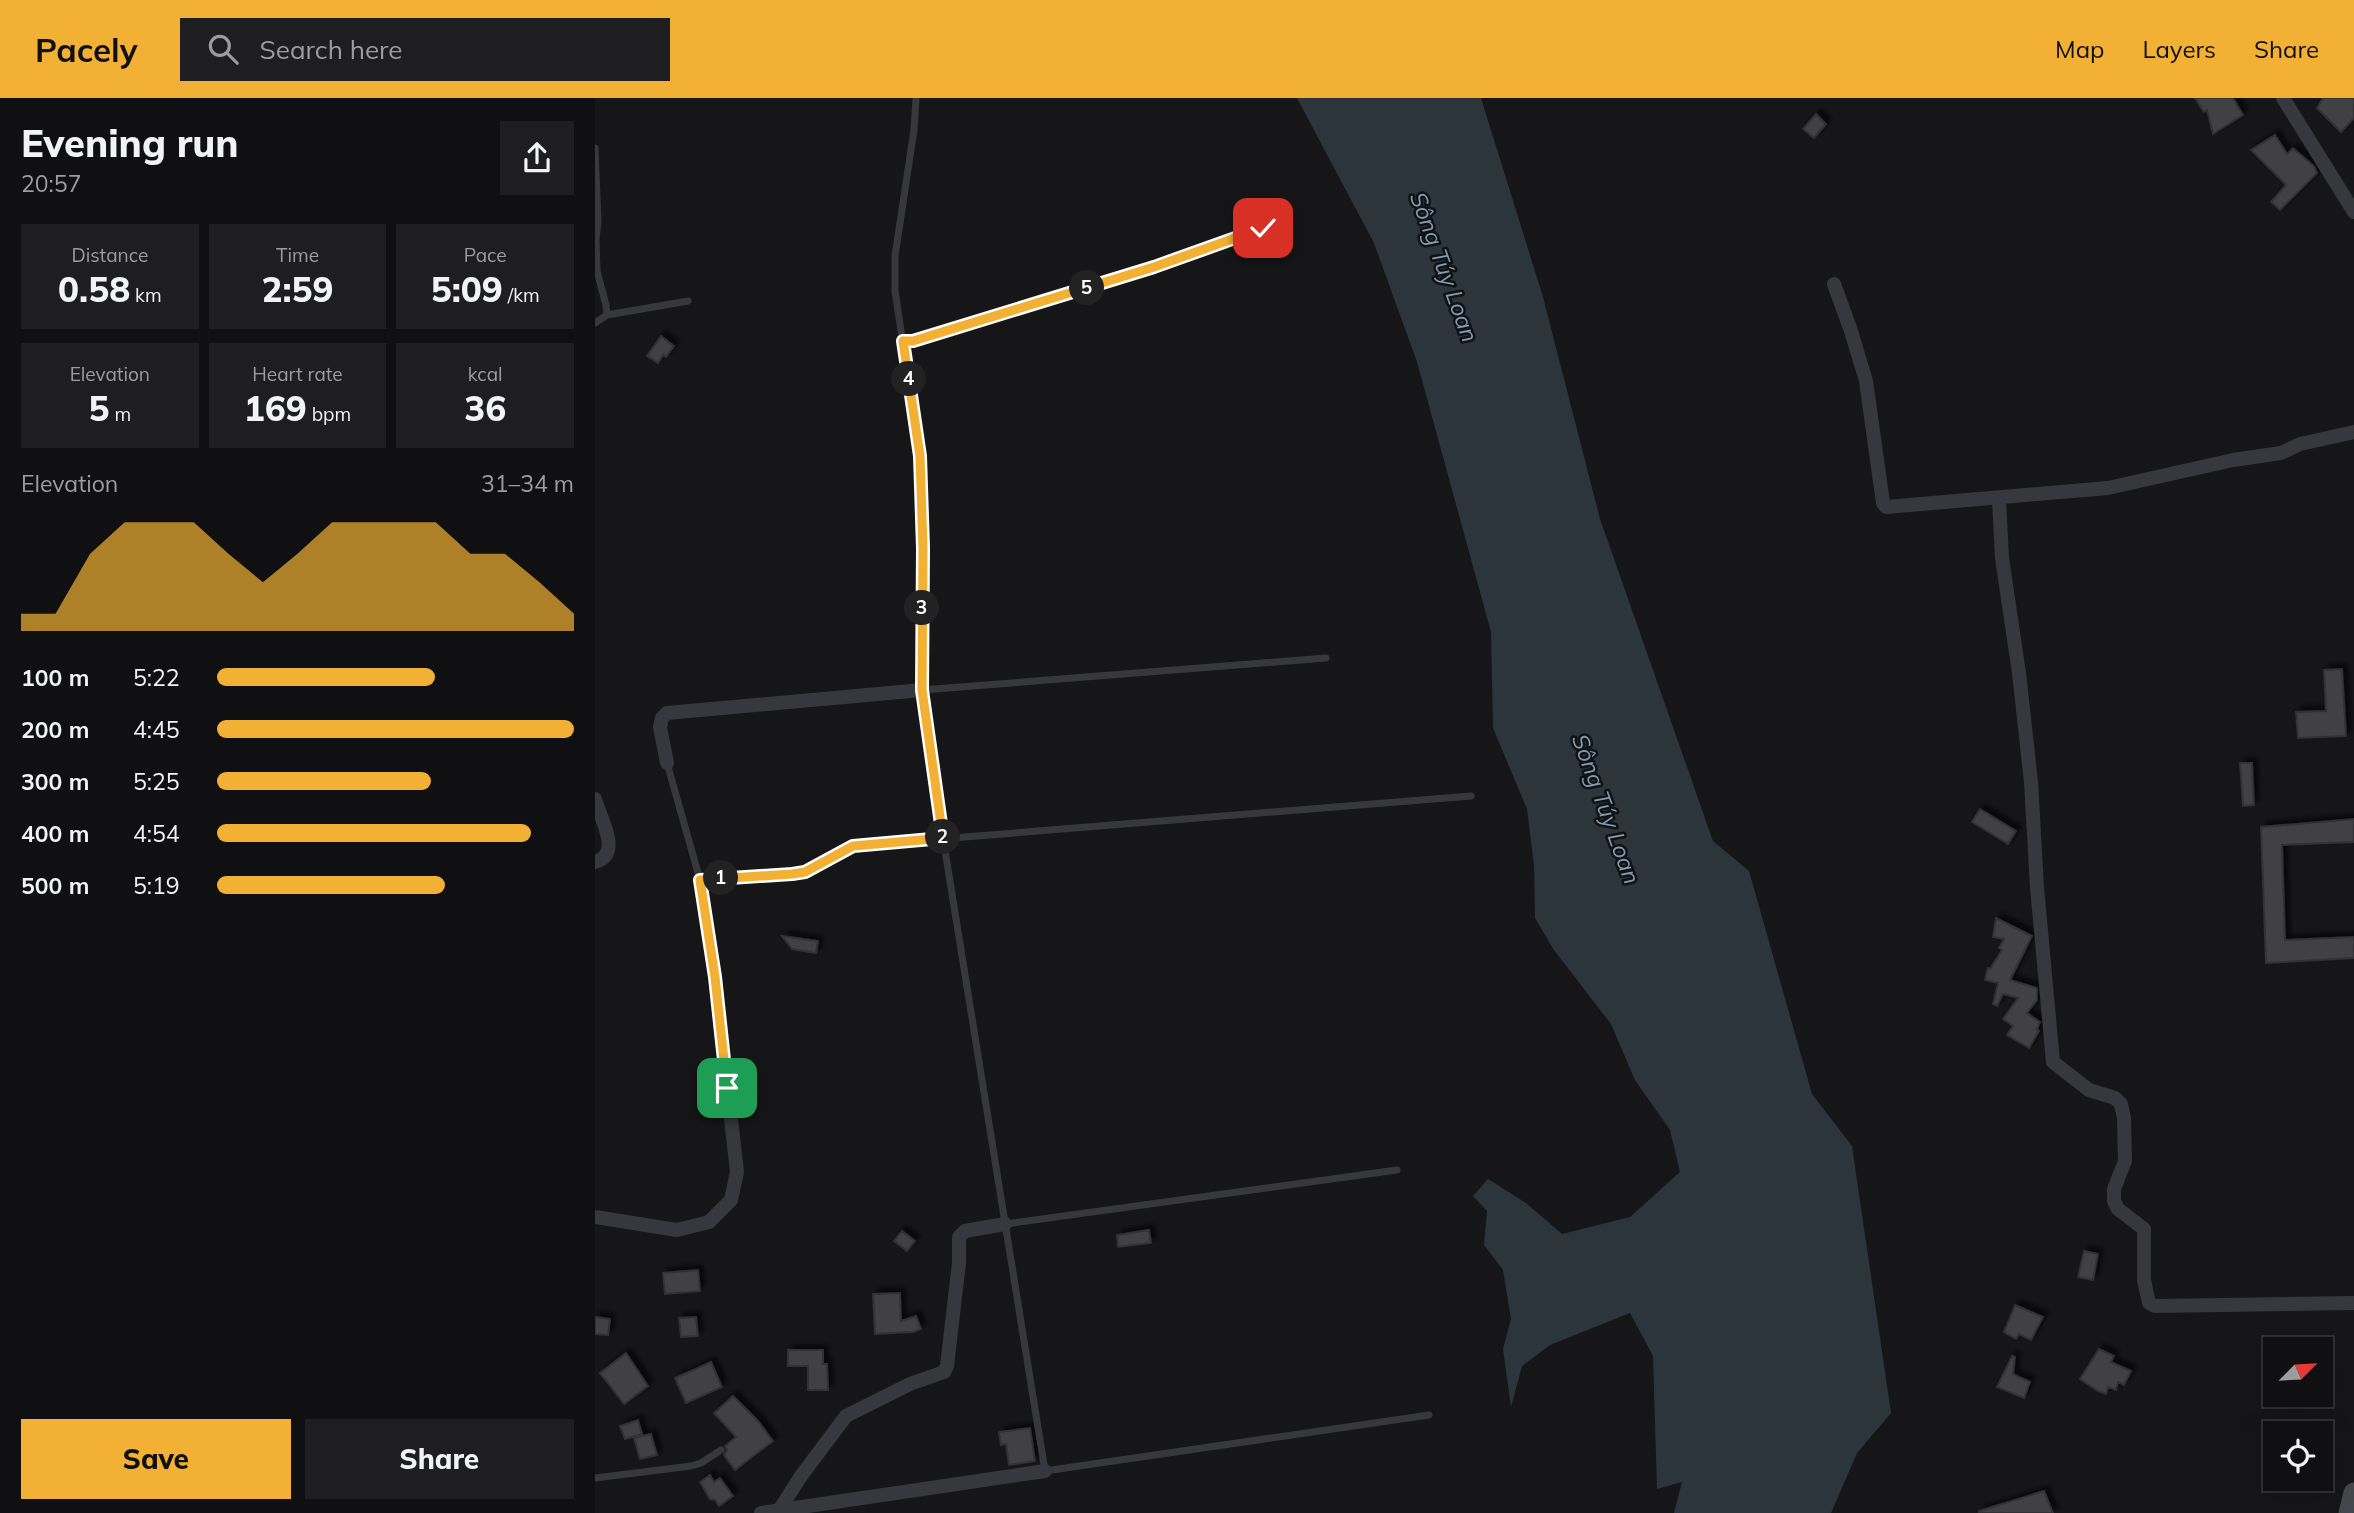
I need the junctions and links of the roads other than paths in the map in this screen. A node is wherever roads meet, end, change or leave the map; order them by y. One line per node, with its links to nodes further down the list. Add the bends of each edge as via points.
1 (916, 98): 10 (lane, via 895,256)
2 (2283, 98): 4 (street)
3 (595, 148): 8 (lane, via 597,271)
4 (2354, 212)
5 (1263, 228): 10 (lane, via 1154,267)
6 (1834, 285): 12 (street, via 1865,381 1883,503 1890,507)
7 (688, 301): 8 (lane)
8 (607, 316): 9 (lane)
9 (595, 323)
10 (903, 341): 14 (lane, via 920,456)
11 (2354, 432): 12 (street, via 2281,453 2108,488)
12 (1999, 499): 24 (street, via 2002,558 2031,782 2053,1062 2089,1090 2121,1104 2125,1161 2114,1201 2117,1209 2144,1229 2144,1280 2150,1303)
13 (1326, 658): 14 (lane)
14 (922, 690): 15 (street, via 667,713 660,727); 18 (lane)
15 (667, 763): 20 (lane)
16 (1471, 796): 18 (lane)
17 (595, 799): 19 (street, via 609,847 608,855)
18 (943, 838): 20 (lane, via 853,846 805,872); 23 (lane)
19 (595, 862)
20 (700, 880): 22 (street, via 737,1172 731,1200 709,1222 677,1230)
21 (1397, 1170): 23 (lane)
22 (595, 1217)
23 (1005, 1224): 27 (lane); 30 (street, via 965,1231 959,1237 944,1371 846,1416)
24 (2354, 1303)
25 (1429, 1415): 27 (lane)
26 (721, 1450): 28 (lane, via 691,1466)
27 (1045, 1471): 30 (street)
28 (595, 1478)
29 (2354, 1493): 32 (street)
30 (778, 1512): 31 (street)
31 (761, 1513)
32 (2349, 1513)

